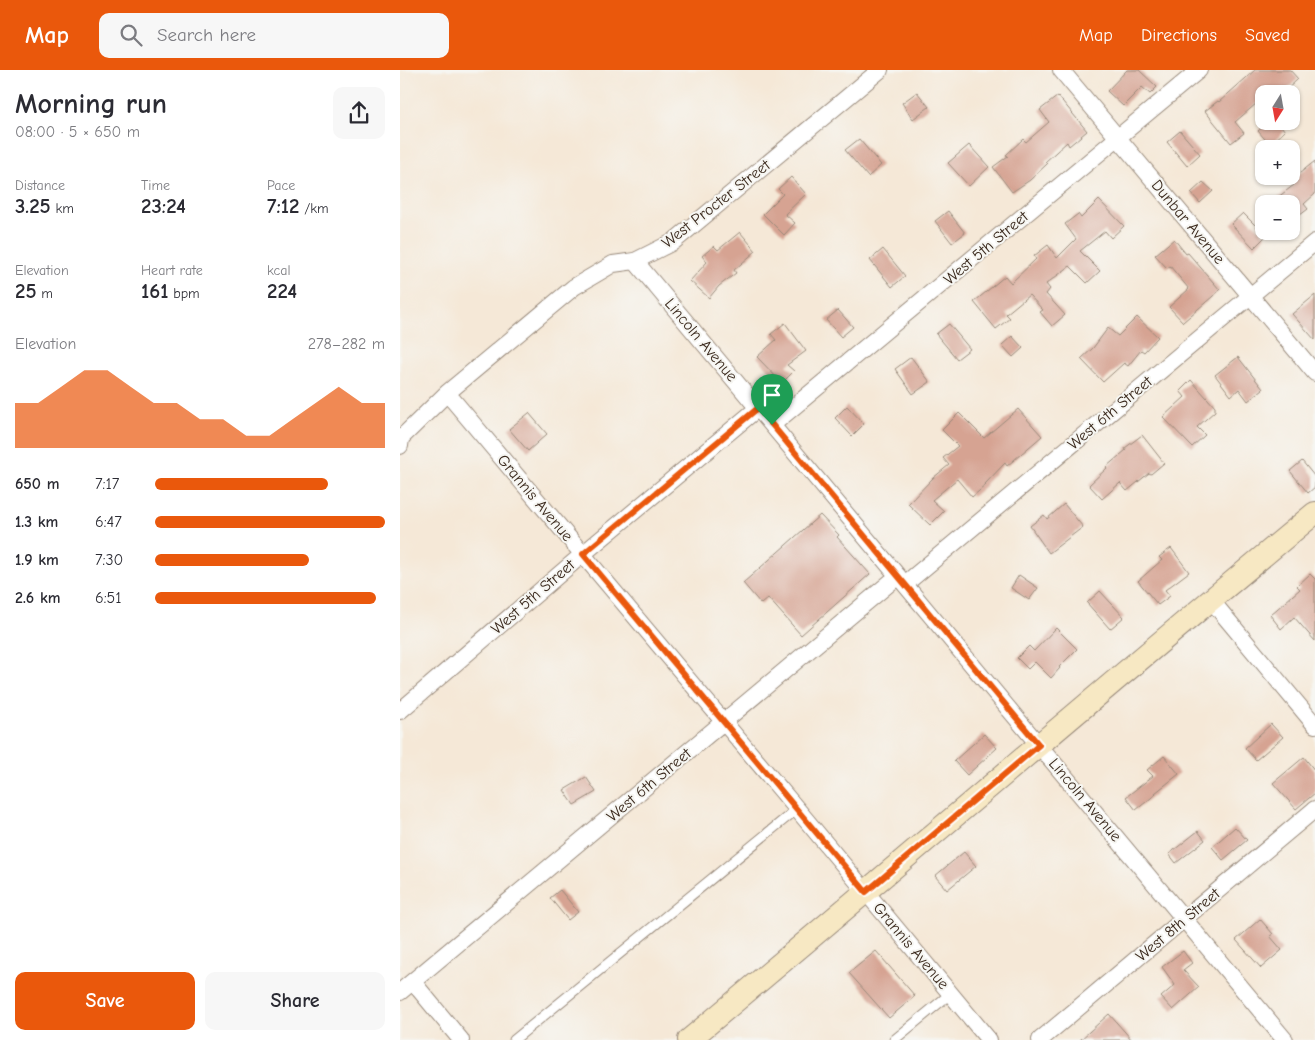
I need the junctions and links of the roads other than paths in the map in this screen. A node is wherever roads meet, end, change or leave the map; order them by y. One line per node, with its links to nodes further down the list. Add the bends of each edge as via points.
1 (880, 70): 6 (street, West Procter Street, via 673,242)
2 (1062, 70): 4 (street, Dunbar Avenue)
3 (1199, 70): 4 (street, West 5th Street)
4 (1118, 138): 7 (street, Dunbar Avenue); 11 (street, West 5th Street)
5 (1315, 242): 7 (street, West 6th Street)
6 (636, 262): 9 (street, West Procter Street, via 613,264 574,287); 10 (street, Lincoln Avenue)
7 (1250, 296): 8 (street, Dunbar Avenue); 15 (street, West 6th Street)
8 (1315, 373)
9 (447, 393): 12 (street, West Procter Street); 14 (street, Grannis Avenue)
10 (758, 408): 11 (street, Lincoln Avenue); 14 (street, West 5th Street)
11 (772, 425): 15 (street, Lincoln Avenue)
12 (400, 441)
13 (1315, 513): 16 (main road)
14 (583, 554): 17 (street, West 5th Street); 18 (street, Grannis Avenue)
15 (902, 580): 18 (street, West 6th Street); 20 (street, Lincoln Avenue)
16 (1211, 600): 19 (street); 20 (main road)
17 (400, 711)
18 (724, 722): 21 (street, Grannis Avenue); 25 (street, West 6th Street)
19 (1315, 725)
20 (1039, 745): 23 (main road); 24 (street, Lincoln Avenue)
21 (797, 809): 23 (street, Grannis Avenue); 29 (lane)
22 (1315, 809): 24 (street, West 8th Street)
23 (866, 892): 27 (street, Grannis Avenue); 30 (main road)
24 (1185, 919): 33 (street, West 8th Street); 34 (street, Lincoln Avenue)
25 (413, 982): 26 (street, West 6th Street); 28 (street)
26 (400, 992)
27 (950, 994): 31 (lane); 32 (street, Grannis Avenue)
28 (461, 1040)
29 (514, 1040)
30 (689, 1040)
31 (894, 1040)
32 (989, 1040)
33 (1040, 1040)
34 (1285, 1040)

